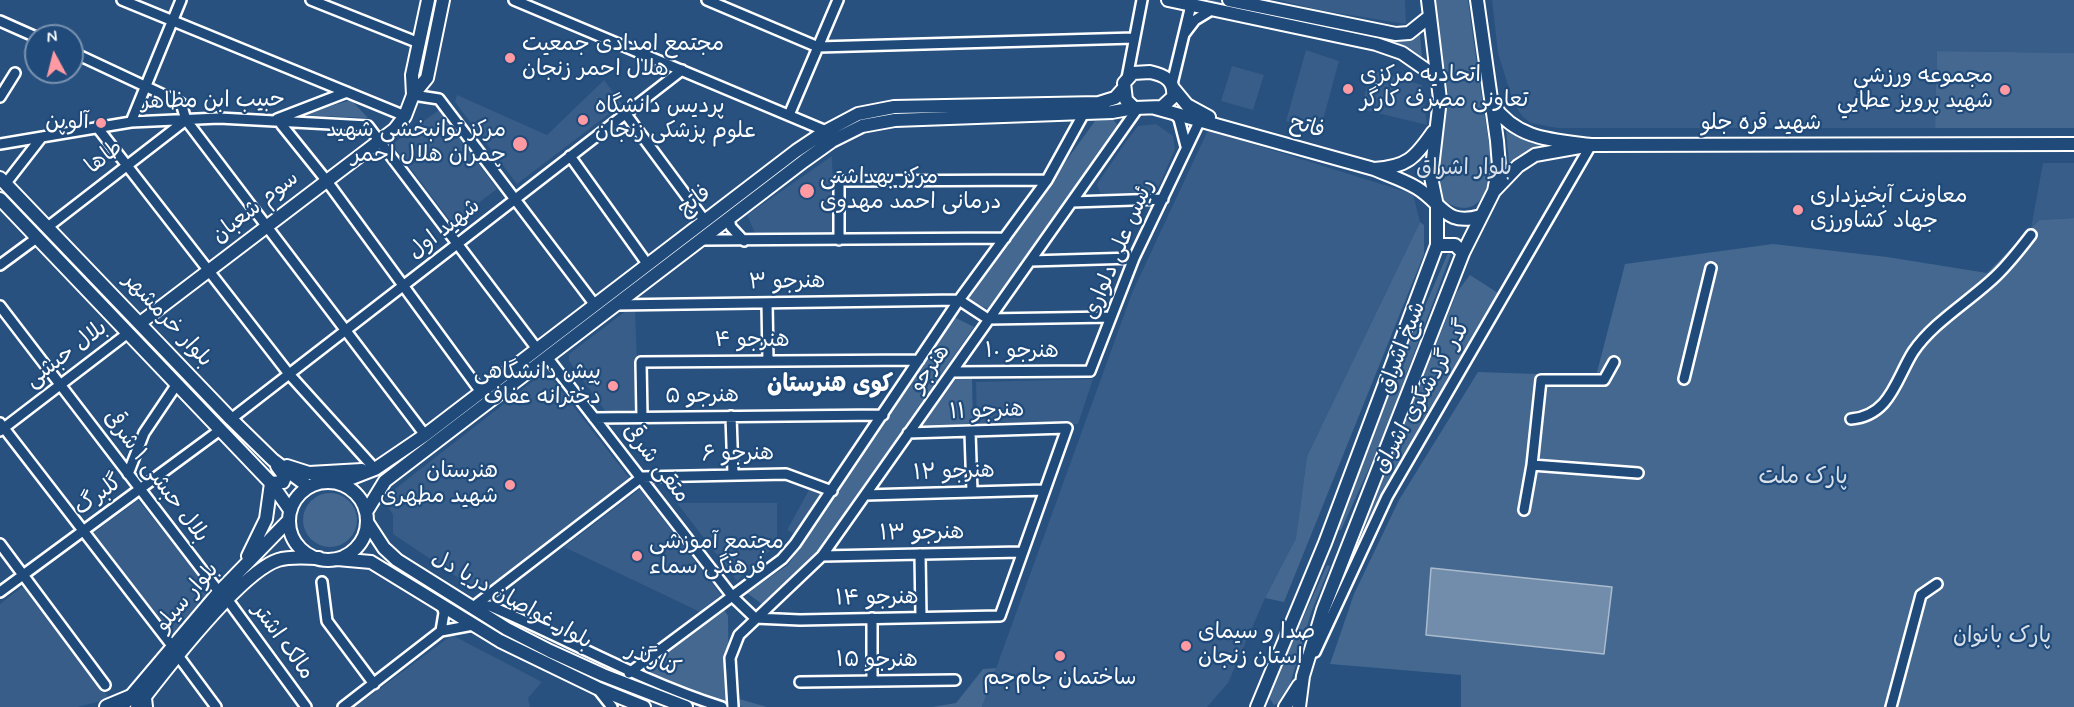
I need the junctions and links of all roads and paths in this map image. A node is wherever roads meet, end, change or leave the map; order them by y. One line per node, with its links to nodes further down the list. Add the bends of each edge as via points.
1 (122, 0): 18 (street)
2 (181, 0): 18 (street)
3 (311, 0): 22 (street)
4 (428, 0): 22 (main road, سوم شعبان)
5 (443, 0): 32 (main road, سوم شعبان, via 427,78)
6 (514, 0): 25 (street)
7 (707, 0): 23 (street)
8 (838, 0): 23 (street)
9 (1142, 0): 21 (street)
10 (1168, 0): 14 (main road)
11 (1229, 0): 16 (main road, via 1396,34 1409,33)
12 (1428, 0): 16 (main road, شیخ اشراق)
13 (1477, 0): 34 (main road, شیخ اشراق)
14 (1191, 2): 15 (main road); 20 (street)
15 (1213, 9): 20 (street, via 1195,20); 27 (main road, via 1376,44 1402,54)
16 (1429, 17): 27 (main road, شیخ اشراق)
17 (0, 21): 19 (street)
18 (172, 21): 29 (street); 31 (street)
19 (24, 31)
20 (1184, 34): 30 (street)
21 (1134, 38): 23 (street); 28 (street)
22 (419, 43): 32 (main road, سوم شعبان, via 412,75)
23 (818, 47): 40 (street)
24 (84, 57): 29 (street)
25 (682, 70): 38 (street, شهید اول); 40 (street)
26 (15, 73): 33 (street)
27 (1437, 78): 49 (main road, شیخ اشراق, via 1440,99)
28 (1125, 83): 30 (main road, via 1133,73 1150,72 1162,74); 35 (main road, فاتح, via 1108,101); 36 (main road, via 1126,100)
29 (146, 85): 43 (street, via 181,103); 46 (street)
30 (1173, 86): 37 (main road, via 1170,102); 48 (main road, via 1187,105)
31 (347, 92): 41 (street); 42 (street)
32 (413, 94): 41 (main road, سوم شعبان); 65 (street, via 439,99)
33 (0, 97)
34 (1490, 101): 55 (main road, via 1501,118 1535,138); 63 (main road, شیخ اشراق, via 1499,166)
35 (1083, 108): 36 (main road, فاتح); 44 (main road, فاتح); 62 (street, هنرجو)
36 (1136, 108): 37 (main road); 67 (street, هنرجو)
37 (1155, 108): 39 (main road)
38 (625, 113): 57 (street, شهید اول); 71 (street)
39 (1174, 113): 45 (main road); 56 (street)
40 (789, 115): 50 (street)
41 (405, 116): 52 (main road, سوم شعبان)
42 (277, 119): 43 (street, حبیب ابن مظاهر); 52 (street, حبیب ابن مظاهر, via 368,126); 61 (street)
43 (186, 120): 46 (street, حبیب ابن مظاهر); 58 (street, طاها); 73 (street)
44 (860, 120): 50 (main road, فاتح); 70 (main road, فاتح)
45 (1200, 120): 48 (main road); 56 (street, رئیس علی دلواری)
46 (131, 122): 47 (street, حبیب ابن مظاهر)
47 (98, 127): 51 (street, حبیب ابن مظاهر); 58 (street)
48 (1229, 128): 59 (main road, فاتح)
49 (1435, 129): 59 (main road, via 1417,155 1404,163); 68 (main road, شیخ اشراق, via 1431,177)
50 (826, 131): 71 (main road, فاتح)
51 (40, 138): 53 (street, حبیب ابن مظاهر); 60 (street)
52 (381, 140): 61 (main road, سوم شعبان); 80 (street, متقی شرقی)
53 (0, 144)
54 (2074, 144): 55 (main road, شهید قره جلو)
55 (1592, 145): 63 (main road, via 1535,155); 165 (street, گدر گردشگری اشراق, via 1387,497)
56 (1186, 146): 66 (street, رئیس علی دلواری)
57 (570, 156): 65 (street, شهید اول); 85 (street)
58 (128, 165): 72 (street, طاها); 88 (street)
59 (1374, 169): 68 (main road, فاتح, via 1418,189)
60 (3, 180): 72 (main road, بلوار خرمشهر)
61 (326, 180): 73 (main road, سوم شعبان); 89 (street)
62 (1047, 180): 76 (street, هنرجو); 78 (street, via 839,181)
63 (1494, 191): 69 (main road, شیخ اشراق)
64 (0, 199): 75 (main road, بلوار خرمشهر)
65 (515, 199): 80 (street, شهید اول); 92 (street)
66 (1163, 199): 67 (street); 83 (street, رئیس علی دلواری)
67 (1072, 202): 84 (street, هنرجو)
68 (1437, 206): 69 (main road, فاتح, via 1457,219); 81 (main road, شیخ اشراق)
69 (1481, 216): 82 (main road, شیخ اشراق)
70 (729, 219): 77 (main road, فاتح); 79 (street, via 736,235)
71 (705, 221): 85 (main road, فاتح)
72 (49, 226): 97 (main road, بلوار خرمشهر)
73 (266, 227): 88 (main road, سوم شعبان); 98 (street)
74 (2031, 235): 116 (street, via 1999,273 1913,352 1894,393 1863,418)
75 (38, 237): 86 (street); 99 (main road, بلوار خرمشهر)
76 (1005, 238): 78 (street); 90 (street, هنرجو)
77 (701, 240): 79 (street); 93 (main road, فاتح)
78 (839, 240): 79 (street)
79 (744, 241)
80 (459, 244): 89 (street, شهید اول); 100 (street, متقی شرقی)
81 (1437, 246): 82 (main road, via 1455,245); 172 (main road, شیخ اشراق)
82 (1463, 253): 165 (main road, شیخ اشراق, via 1323,610)
83 (1134, 258): 84 (street); 95 (street, رئیس علی دلواری)
84 (1030, 261): 96 (street, هنرجو)
85 (648, 265): 92 (main road, فاتح)
86 (0, 266)
87 (1711, 268): 107 (street)
88 (209, 270): 97 (main road, سوم شعبان); 106 (street)
89 (403, 287): 98 (street, شهید اول); 110 (street)
90 (959, 300): 91 (street, هنرجو ۳); 96 (street); 101 (street, هنرجو)
91 (767, 303): 93 (street, هنرجو ۳); 102 (street)
92 (595, 305): 100 (main road, فاتح)
93 (616, 305): 100 (main road, فاتح)
94 (0, 306): 109 (street, بلال حبشی ۱ شرقی)
95 (1111, 317): 96 (street); 104 (street, رئیس علی دلواری)
96 (988, 319): 105 (street, هنرجو)
97 (140, 323): 115 (main road, بلوار خرمشهر)
98 (345, 331): 106 (street, شهید اول); 121 (street)
99 (128, 333): 108 (main road, بلوار خرمشهر); 109 (street, بلال حبشی)
100 (542, 353): 110 (main road, فاتح); 114 (street, متقی شرقی); 139 (main road, فاتح, via 385,481)
101 (919, 360): 102 (street, هنرجو ۴); 111 (street, هنرجو)
102 (768, 361): 113 (street, هنرجو ۴, via 641,362)
103 (1614, 362): 123 (street, via 1604,380 1541,380)
104 (1090, 371): 105 (street, هنرجو ۱۰)
105 (953, 372): 120 (street, هنرجو)
106 (289, 374): 115 (street, شهید اول); 124 (street)
107 (1684, 379)
108 (177, 384): 118 (main road, بلوار خرمشهر); 126 (street, via 144,433)
109 (60, 385): 117 (street, بلال حبشی); 126 (street, بلال حبشی ۱ شرقی)
110 (481, 392): 121 (main road, فاتح)
111 (883, 415): 112 (street, هنرجو ۵); 134 (street, هنرجو)
112 (731, 416): 113 (street, هنرجو ۵); 127 (street)
113 (642, 417): 114 (street, هنرجو ۵)
114 (594, 418): 128 (street, متقی شرقی)
115 (231, 419): 122 (main road, بلوار خرمشهر)
116 (1851, 420)
117 (1, 427): 140 (street)
118 (220, 430): 129 (main road, بلوار خرمشهر); 132 (street, گلبرگ)
119 (970, 432): 120 (street, هنرجو ۱۱); 133 (street, هنرجو ۱۱, via 1067,428); 135 (street)
120 (908, 433): 136 (street, هنرجو)
121 (425, 435): 124 (main road, فاتح)
122 (273, 460): 124 (main road, via 309,473); 129 (main road, via 285,477 283,482); 131 (main road, بلوار خرمشهر)
123 (1533, 465): 125 (street); 137 (street)
124 (375, 469): 130 (main road, فاتح)
125 (1638, 473)
126 (128, 474): 132 (street, بلال حبشی ۱ شرقی)
127 (733, 474): 128 (street, هنرجو ۶); 134 (street, هنرجو ۶, via 786,474)
128 (642, 477): 155 (street, متقی شرقی); 157 (street)
129 (271, 483): 138 (main road, بلوار خرمشهر); 149 (main road, via 261,532)
130 (339, 483): 131 (main road); 139 (main road, via 356,494)
131 (309, 487): 138 (main road, via 295,501)
132 (140, 489): 140 (street, گلبرگ); 154 (street, بلال حبشی ۱ شرقی)
133 (1044, 490): 135 (street, هنرجو ۱۲); 143 (street)
134 (832, 491): 155 (street, هنرجو, via 782,559)
135 (972, 492): 136 (street, هنرجو ۱۲)
136 (865, 495): 145 (street, هنرجو)
137 (1524, 510)
138 (290, 515): 146 (main road, via 294,539 300,548); 149 (main road, بلوار سیلو)
139 (366, 517): 142 (main road, بلوار غواصان دریا دل); 147 (main road, via 361,541)
140 (83, 531): 150 (street, گلبرگ); 163 (street)
141 (0, 544): 150 (street)
142 (384, 548): 148 (main road, via 372,550); 157 (main road, بلوار غواصان دریا دل)
143 (1023, 552): 144 (street, هنرجو ۱۳); 158 (street, هنرجو ۱۴, via 1000,616)
144 (920, 554): 145 (street, هنرجو ۱۳); 158 (street)
145 (822, 555): 159 (street, هنرجو)
146 (320, 558): 147 (main road); 154 (main road, بلوار سیلو, via 278,560)
147 (337, 559): 148 (main road, بلوار غواصان دریا دل)
148 (371, 562): 156 (main road, بلوار غواصان دریا دل)
149 (238, 572): 154 (main road, بلوار سیلو)
150 (23, 575): 153 (street, گلبرگ); 170 (street)
151 (322, 582): 169 (street, via 327,621)
152 (1937, 584): 187 (street, via 1921,595)
153 (0, 592)
154 (223, 596): 163 (main road, بلوار سیلو); 176 (street, مالک اشتر)
155 (732, 596): 159 (street, متقی شرقی); 164 (street, هنرجو)
156 (442, 605): 161 (main road, بلوار غواصان دریا دل); 162 (street)
157 (473, 607): 164 (street, کنارگذر, via 496,609); 180 (main road, بلوار غواصان دریا دل, via 550,651)
158 (921, 617): 160 (street, هنرجو ۱۴)
159 (755, 618): 160 (street, هنرجو ۱۴); 182 (street, هنرجو, via 739,635 730,658)
160 (872, 618): 167 (street)
161 (473, 624): 162 (street); 171 (main road, بلوار غواصان دریا دل)
162 (441, 631): 169 (street)
163 (176, 652): 173 (main road, بلوار سیلو); 175 (street)
164 (629, 673): 181 (street, کنارگذر)
165 (1303, 676): 185 (main road); 186 (main road, شیخ اشراق)
166 (955, 680): 167 (street, هنرجو ۱۵)
167 (872, 681): 168 (street, هنرجو ۱۵)
168 (800, 682)
169 (374, 684): 177 (street)
170 (105, 685)
171 (597, 688): 178 (street); 179 (main road, بلوار غواصان دریا دل)
172 (1265, 692): 183 (main road, شیخ اشراق); 184 (main road)
173 (136, 703): 174 (highway)
174 (107, 707)
175 (216, 707)
176 (306, 707)
177 (343, 707)
178 (612, 707)
179 (644, 707)
180 (686, 707)
181 (722, 707)
182 (733, 707)
183 (1257, 707)
184 (1266, 707)
185 (1285, 707)
186 (1299, 707)
187 (1891, 707)

